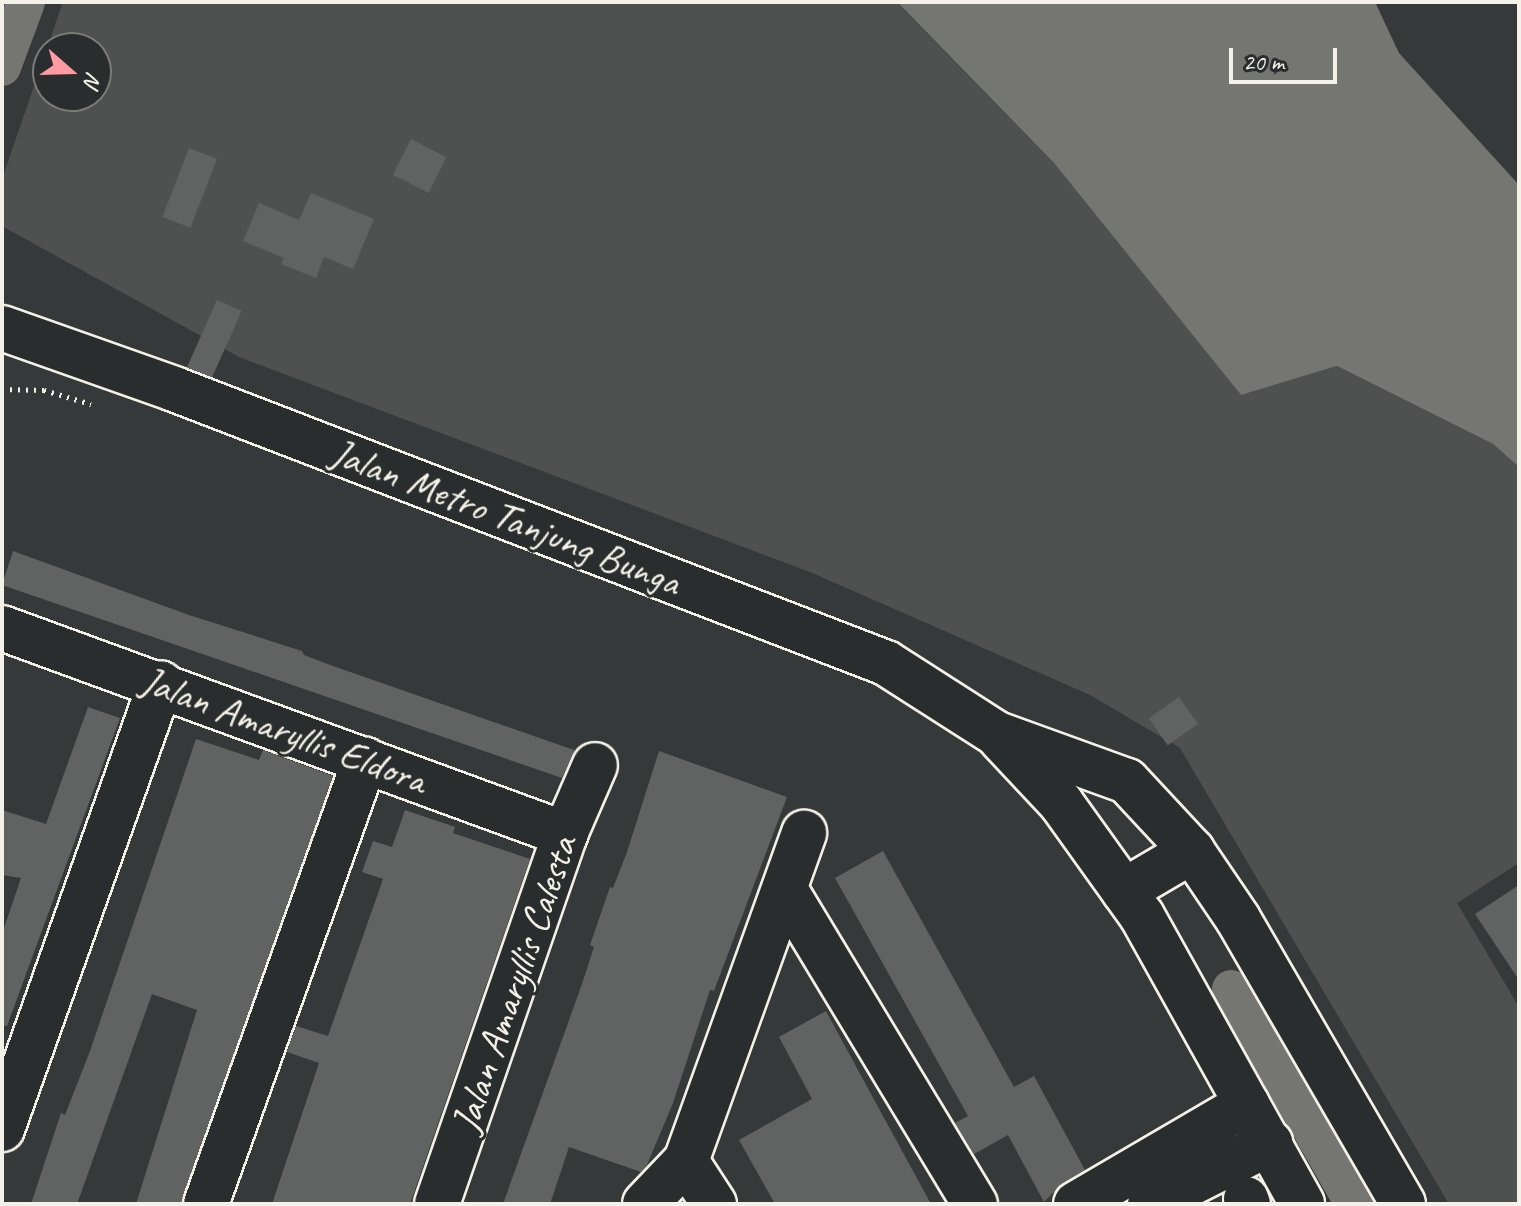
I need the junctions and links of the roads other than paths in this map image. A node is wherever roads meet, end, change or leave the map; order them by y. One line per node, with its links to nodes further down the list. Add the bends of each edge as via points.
1 (2, 328): 4 (street, Jalan Metro Tanjung Bunga, via 189,394 886,663)
2 (2, 628): 3 (street, Jalan Amaryllis Eldora)
3 (161, 683): 5 (street, Jalan Amaryllis Eldora); 13 (street)
4 (997, 734): 9 (street, Jalan Metro Tanjung Bunga, via 1127,781); 11 (street, Jalan Metro Tanjung Bunga, via 1061,803)
5 (365, 760): 8 (street, Jalan Amaryllis Eldora); 17 (street)
6 (595, 765): 8 (street, Jalan Amaryllis Calesta)
7 (804, 833): 10 (street)
8 (565, 834): 18 (street, Jalan Amaryllis Calesta)
9 (1192, 851): 11 (street); 24 (street, Jalan Metro Tanjung Bunga, via 1254,946)
10 (786, 891): 15 (street); 21 (street)
11 (1124, 891): 12 (street, Jalan Metro Tanjung Bunga)
12 (1247, 1104): 14 (street, Jalan Metro Tanjung Bunga); 16 (street)
13 (2, 1129)
14 (1270, 1143): 16 (street); 23 (street, Jalan Metro Tanjung Bunga)
15 (686, 1161): 19 (street); 20 (street)
16 (1135, 1195): 22 (street)
17 (206, 1204)
18 (437, 1204)
19 (645, 1204)
20 (714, 1204)
21 (975, 1204)
22 (1076, 1204)
23 (1302, 1204)
24 (1403, 1204)

